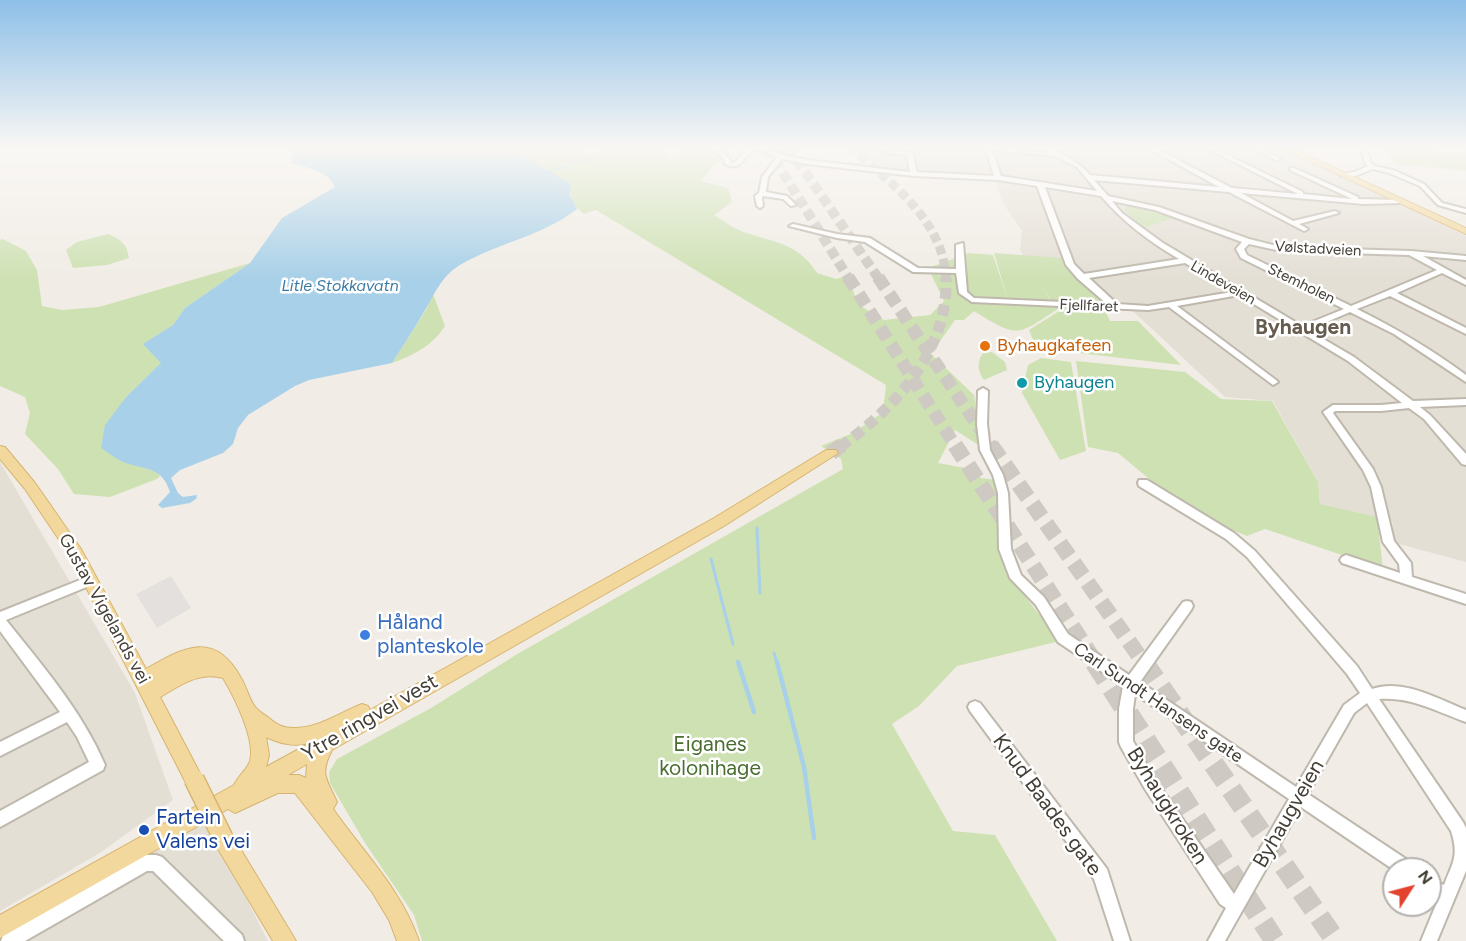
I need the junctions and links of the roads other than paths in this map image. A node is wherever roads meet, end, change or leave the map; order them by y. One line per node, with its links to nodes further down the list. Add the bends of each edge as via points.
1 (763, 191): 11 (street)
2 (1043, 191): 30 (street, via 1068,259)
3 (1080, 191): 12 (street, Vølstadveien)
4 (1100, 191): 12 (street, Lindeveien)
5 (1230, 191): 19 (street)
6 (1246, 191): 13 (street)
7 (1296, 191): 13 (street)
8 (1340, 191): 15 (street)
9 (1378, 191): 14 (main road)
10 (1428, 191): 18 (street, via 1440,204)
11 (762, 194): 16 (street, via 785,197); 17 (street, via 758,196)
12 (1103, 195): 23 (street, Vølstadveien, via 1168,212); 27 (street, Lindeveien, via 1139,230)
13 (1308, 197): 15 (street); 19 (street, via 1335,213)
14 (1401, 201): 15 (street); 22 (main road)
15 (1364, 202)
16 (793, 205)
17 (760, 206)
18 (1466, 211)
19 (1292, 223): 21 (street)
20 (794, 226): 28 (street, via 867,240 916,270)
21 (1304, 229)
22 (1466, 231)
23 (1247, 241): 25 (street, Vølstadveien, via 1300,251); 36 (street, Stemholen, via 1240,249 1244,256)
24 (960, 244): 28 (street, Fjellfaret)
25 (1411, 253): 26 (street, Vølstadveien); 29 (street)
26 (1466, 258)
27 (1184, 261): 30 (street); 32 (street, Lindeveien)
28 (960, 271): 35 (street, Fjellfaret, via 963,293 972,300)
29 (1442, 271): 31 (street); 33 (street)
30 (1081, 277): 35 (street)
31 (1466, 283)
32 (1239, 292): 34 (street, Fjellfaret); 37 (street, Lindeveien)
33 (1390, 293): 36 (street); 38 (street)
34 (1171, 305): 35 (street, Fjellfaret); 40 (street)
35 (1115, 307)
36 (1351, 309): 37 (street); 39 (street, Stemholen, via 1416,343)
37 (1303, 329): 43 (street, Lindeveien, via 1351,359)
38 (1466, 331)
39 (1466, 379)
40 (1273, 382)
41 (983, 392): 55 (street, Carl Sundt Hansens gate, via 985,450 1004,493 1005,549 1016,578 1040,601 1063,638)
42 (1466, 402): 43 (street)
43 (1411, 405): 46 (street, Lindeveien, via 1435,425); 49 (street, via 1333,408 1328,412 1368,469 1389,542 1405,563)
44 (0, 450): 50 (main road, Gustav Vigelands vei, via 72,546)
45 (831, 453): 54 (main road, Ytre ringvei vest, via 746,506)
46 (1466, 461)
47 (1143, 483): 57 (street, via 1240,544)
48 (1346, 560): 49 (street)
49 (1406, 580): 51 (street)
50 (90, 581): 53 (street); 56 (main road, Gustav Vigelands vei)
51 (1466, 599)
52 (1187, 606): 55 (street, Byhaugkroken)
53 (0, 620): 59 (street)
54 (455, 669): 60 (main road, via 426,677 338,724 309,735 272,731); 62 (main road, Ytre ringvei vest)
55 (1131, 685): 65 (street, Carl Sundt Hansens gate); 72 (street, Byhaugkroken, via 1126,742 1150,784)
56 (147, 686): 60 (main road, via 198,668 226,671); 77 (main road, Gustav Vigelands vei, bridge, via 225,842)
57 (1368, 693): 61 (street, via 1397,691); 65 (street, Byhaugveien, via 1349,709); 71 (street, via 1462,837 1462,861)
58 (975, 707): 78 (street, Knud Baades gate, via 1101,875)
59 (69, 715): 63 (street); 66 (street, via 98,765)
60 (252, 716): 64 (main road, via 260,756)
61 (1466, 716)
62 (325, 744): 64 (main road, Ytre ringvei vest); 69 (main road, via 314,774 317,788)
63 (0, 749)
64 (240, 791): 67 (main road, Ytre ringvei vest)
65 (1299, 796): 68 (street, Carl Sundt Hansens gate); 72 (street, Byhaugveien)
66 (0, 819)
67 (189, 819): 69 (main road, via 277,784 299,784); 73 (main road, Ytre ringvei vest)
68 (1388, 857)
69 (367, 870): 74 (main road, via 398,915)
70 (1442, 893): 71 (street)
71 (1446, 896): 80 (street)
72 (1235, 906): 79 (street, Byhaugveien)
73 (0, 927)
74 (407, 938)
75 (9, 941): 76 (street, via 145,863 156,863)
76 (236, 941)
77 (285, 941)
78 (1122, 941)
79 (1216, 941)
80 (1429, 941)

